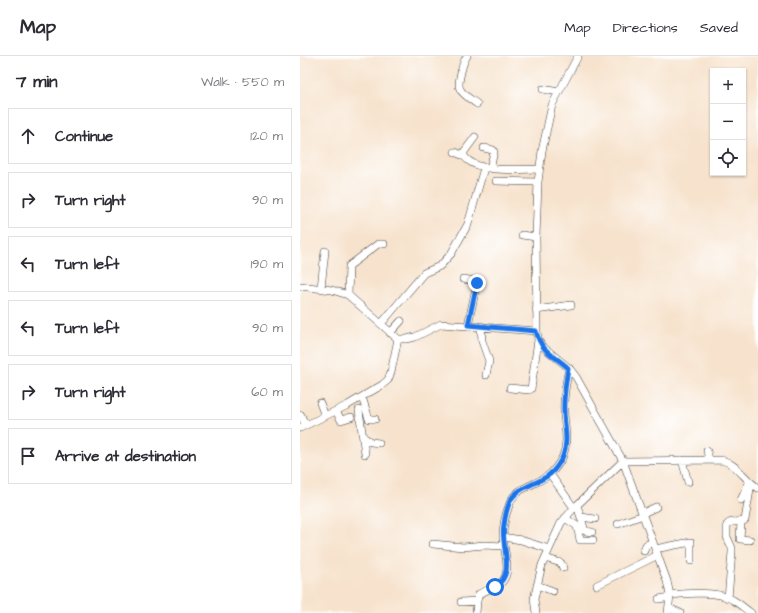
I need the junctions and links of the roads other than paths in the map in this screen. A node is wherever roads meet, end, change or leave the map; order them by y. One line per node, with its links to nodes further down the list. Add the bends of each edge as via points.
1 (467, 56): 5 (street, via 463,62 459,86 463,93)
2 (578, 56): 4 (street)
3 (543, 89): 4 (street)
4 (558, 92): 11 (street, via 546,124)
5 (477, 104)
6 (474, 137): 9 (street)
7 (484, 148): 10 (street, via 494,152)
8 (455, 152): 9 (street)
9 (464, 156): 10 (street)
10 (487, 168): 11 (street); 25 (street, via 468,224 451,254 440,266 424,273)
11 (540, 169): 13 (street)
12 (496, 182): 13 (street)
13 (538, 182): 15 (street)
14 (522, 236): 15 (street)
15 (536, 237): 23 (street)
16 (384, 244): 21 (street, via 378,244 349,266)
17 (325, 251): 20 (street)
18 (463, 278): 26 (street, via 477,283)
19 (301, 285): 20 (street)
20 (321, 288): 21 (street)
21 (348, 295): 25 (street)
22 (571, 305): 23 (street)
23 (536, 310): 28 (street)
24 (401, 322): 29 (street)
25 (381, 324): 29 (street)
26 (468, 325): 27 (street); 30 (street, via 441,324 415,337)
27 (481, 326): 28 (street); 33 (street, via 482,341 489,362)
28 (536, 331): 31 (street)
29 (390, 333): 30 (street)
30 (398, 339): 35 (street, via 388,380)
31 (538, 340): 32 (street); 34 (street, via 531,389)
32 (568, 368): 49 (street, via 581,386); 50 (street, via 564,410 566,445 563,456)
33 (486, 375)
34 (510, 388)
35 (359, 402): 37 (street); 41 (street, via 369,419); 43 (street)
36 (320, 403): 39 (street)
37 (336, 411): 39 (street); 40 (street, via 341,420)
38 (301, 415): 42 (street)
39 (325, 416): 42 (street)
40 (350, 417)
41 (374, 419)
42 (302, 427)
43 (363, 437): 44 (street); 46 (street)
44 (379, 443)
45 (707, 451): 48 (street)
46 (365, 454)
47 (682, 460): 48 (street); 49 (street); 51 (street)
48 (709, 460): 52 (street, via 728,461)
49 (623, 461): 55 (street); 57 (street)
50 (550, 474): 55 (street); 64 (street, via 524,488 510,501 503,526)
51 (688, 482)
52 (750, 483): 53 (street); 54 (street); 61 (street, via 746,517)
53 (758, 488)
54 (741, 500)
55 (575, 506): 58 (street); 59 (street)
56 (656, 507): 57 (street)
57 (643, 514): 62 (street); 69 (street)
58 (581, 517): 60 (street); 63 (street, via 586,531)
59 (565, 518): 65 (street, via 577,526 580,540); 70 (street)
60 (595, 519)
61 (741, 522): 66 (street, via 740,539); 79 (street, via 730,522 727,525 727,536 732,548)
62 (618, 524)
63 (592, 532)
64 (503, 538): 68 (street); 70 (street, via 521,540)
65 (593, 540)
66 (750, 540)
67 (433, 544): 68 (street, via 463,547)
68 (504, 546): 81 (street, via 505,578 495,587 479,594)
69 (655, 548): 71 (street, via 646,545); 73 (street, via 691,542); 76 (street); 78 (street)
70 (549, 549): 72 (street)
71 (644, 551)
72 (545, 558): 74 (street, via 561,563); 75 (street)
73 (691, 561)
74 (563, 568)
75 (537, 585): 77 (street); 85 (street, via 534,599)
76 (597, 585)
77 (553, 591)
78 (670, 596): 79 (street, via 701,593); 80 (street); 83 (street)
79 (728, 598): 87 (street)
80 (659, 599)
81 (476, 601): 82 (street); 84 (street)
82 (461, 602)
83 (668, 611): 86 (street)
84 (476, 613)
85 (536, 613)
86 (680, 613)
87 (752, 613)

